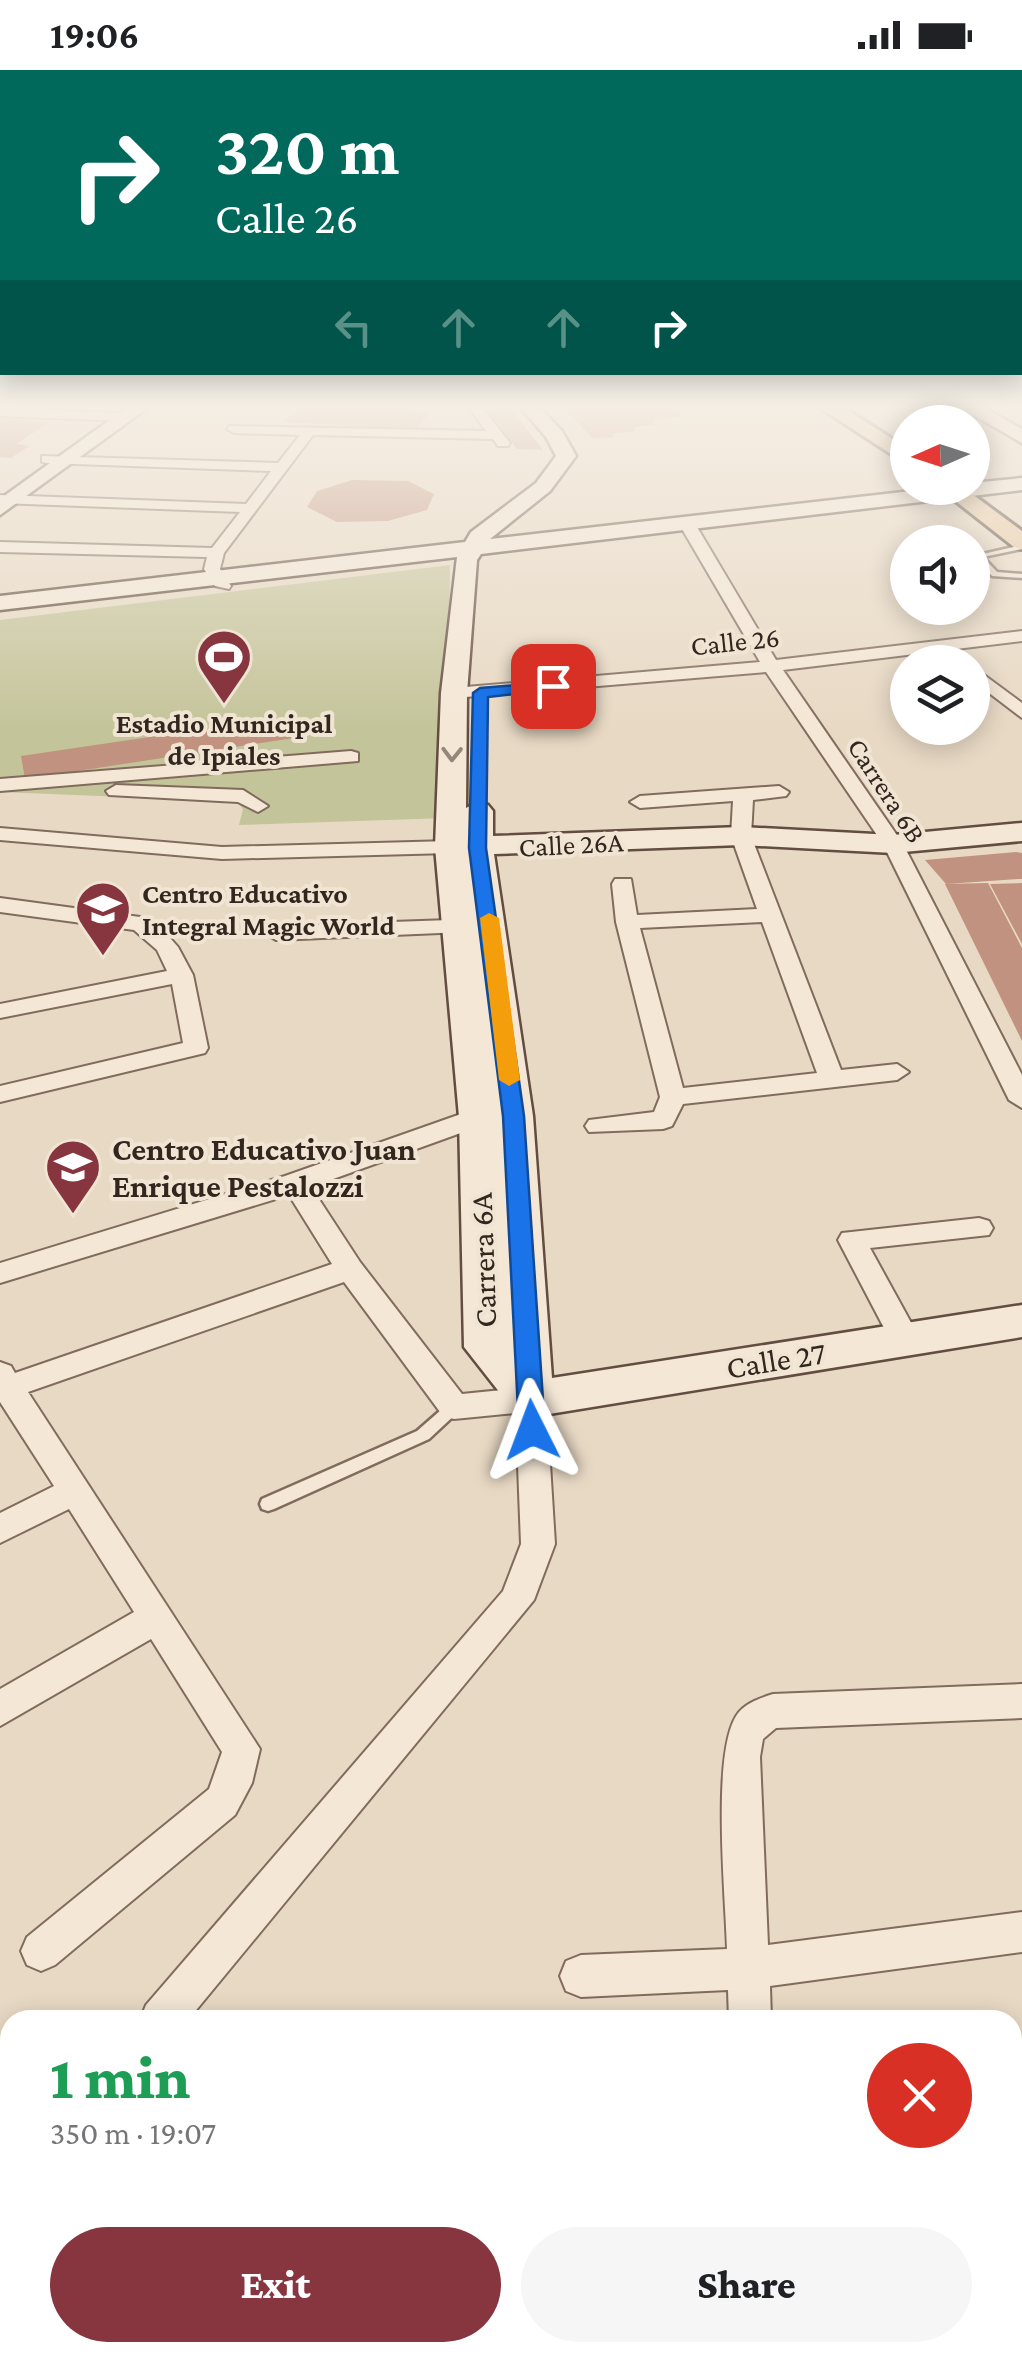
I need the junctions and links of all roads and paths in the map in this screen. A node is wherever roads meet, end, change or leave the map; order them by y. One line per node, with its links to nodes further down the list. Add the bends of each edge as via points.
1 (242, 516): 9 (street)
2 (509, 516): 6 (street)
3 (786, 516): 5 (street)
4 (987, 516): 7 (main road)
5 (689, 526): 6 (street); 6 (street); 16 (street, Carrera 6B)
6 (478, 542): 11 (street); 18 (street, Carrera 6A, via 466,560)
7 (1022, 544): 10 (lane, via 978,556 995,574)
8 (0, 547): 9 (street)
9 (216, 553): 11 (street, via 212,569)
10 (1022, 576)
11 (220, 583): 12 (street)
12 (0, 606)
13 (1022, 636): 14 (street, Calle 26)
14 (950, 645)
15 (890, 652): 16 (street, Calle 26)
16 (771, 666): 18 (street, Calle 26); 29 (street, Carrera 6B)
17 (990, 686): 19 (street)
18 (467, 693): 30 (street, Carrera 6A)
19 (1022, 712)
20 (351, 757): 21 (street)
21 (0, 785): 25 (street, via 242,796)
22 (779, 792): 23 (street)
23 (743, 794): 24 (street); 28 (street)
24 (640, 802)
25 (258, 806)
26 (1022, 832): 29 (street, Calle 26A)
27 (0, 834): 30 (street, Calle 26A, via 222,853)
28 (741, 836): 29 (street, Calle 26A); 30 (street, Calle 26A); 33 (street)
29 (893, 844): 43 (street, Carrera 6B)
30 (464, 848): 35 (street, Carrera 6A)
31 (624, 884): 34 (street)
32 (0, 905): 37 (street, via 140,924 169,946)
33 (770, 915): 34 (street); 40 (street)
34 (627, 922): 42 (street)
35 (474, 926): 36 (street); 44 (street, Carrera 6A); 45 (street, Carrera 6A)
36 (276, 933)
37 (181, 975): 38 (street); 41 (street, via 196,1048)
38 (0, 1010)
39 (897, 1072): 40 (street)
40 (832, 1080): 42 (street)
41 (0, 1094)
42 (672, 1098): 46 (street, via 662,1120)
43 (1022, 1100)
44 (514, 1116): 45 (street); 54 (street, Carrera 6A)
45 (478, 1118): 47 (street); 54 (street, Carrera 6A, via 486,1347)
46 (598, 1126)
47 (295, 1184): 49 (street); 50 (street)
48 (979, 1228): 52 (street, via 852,1240)
49 (350, 1269): 53 (street); 55 (street)
50 (0, 1273)
51 (1022, 1321): 52 (street, Calle 27)
52 (904, 1339): 54 (street, Calle 27)
53 (2, 1383): 56 (street)
54 (530, 1399): 55 (street); 66 (street, via 538,1544 517,1600)
55 (454, 1407): 57 (lane, via 422,1435)
56 (74, 1491): 58 (street); 59 (street)
57 (268, 1504)
58 (0, 1529)
59 (156, 1617): 61 (street); 63 (street, via 240,1749 232,1783 222,1802)
60 (1022, 1702): 64 (street, via 773,1711 756,1718 745,1730 741,1757)
61 (0, 1709)
62 (1022, 1932): 64 (street)
63 (41, 1950)
64 (751, 1968): 65 (street); 67 (street)
65 (581, 1976)
66 (169, 2010)
67 (750, 2010)

